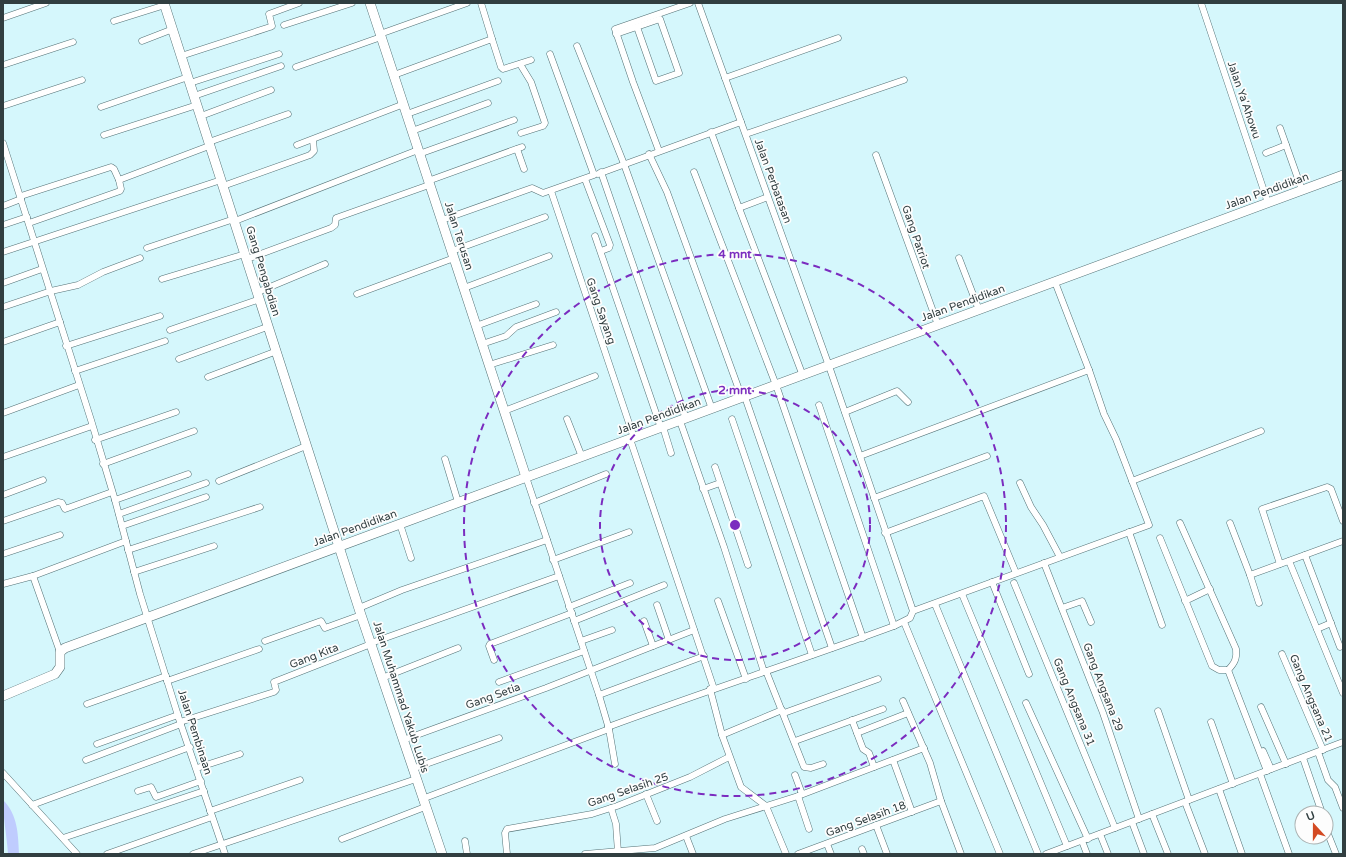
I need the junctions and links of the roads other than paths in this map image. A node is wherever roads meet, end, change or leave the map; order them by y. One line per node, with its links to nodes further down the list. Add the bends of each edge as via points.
1 (46, 3): 11 (street)
2 (299, 3): 25 (street, via 269,14 272,26 270,27)
3 (352, 3): 13 (street)
4 (370, 3): 17 (main road, Jalan Terusan)
5 (467, 3): 17 (street)
6 (481, 3): 19 (street)
7 (690, 3): 16 (street, via 619,27 615,30)
8 (698, 3): 32 (street, Jalan Perbatasan)
9 (1201, 3): 80 (street, Jalan Ya'Ahowu)
10 (164, 4): 12 (street); 15 (main road, Gang Pengabdian)
11 (3, 18)
12 (114, 21)
13 (284, 25)
14 (637, 27): 14 (street, via 660,19 679,73 656,81); 16 (street)
15 (172, 29): 20 (street); 25 (main road, Gang Pengabdian)
16 (616, 34): 60 (street)
17 (380, 36): 30 (street); 31 (main road, Jalan Terusan)
18 (838, 38): 32 (street)
19 (492, 39): 27 (street, via 503,69); 31 (street)
20 (142, 41)
21 (73, 42): 28 (street)
22 (577, 46): 66 (street)
23 (279, 54): 34 (street)
24 (550, 54): 70 (street)
25 (181, 56): 34 (main road, Gang Pengabdian)
26 (531, 60): 27 (street)
27 (520, 64): 52 (street, via 531,82 545,123)
28 (3, 65)
29 (281, 66): 38 (street)
30 (296, 67)
31 (394, 75): 40 (main road, Jalan Terusan)
32 (725, 78): 48 (street, Jalan Perbatasan)
33 (82, 80): 42 (street)
34 (189, 80): 38 (main road, Gang Pengabdian); 43 (street)
35 (904, 80): 53 (street)
36 (498, 81): 45 (street)
37 (271, 90): 46 (street)
38 (194, 96): 41 (main road, Gang Pengabdian)
39 (488, 103): 50 (street)
40 (404, 104): 45 (main road, Jalan Terusan); 55 (street)
41 (197, 105): 46 (main road, Gang Pengabdian); 54 (street)
42 (3, 106)
43 (101, 107)
44 (288, 114): 57 (street)
45 (407, 114): 50 (main road, Jalan Terusan)
46 (201, 116): 57 (main road, Gang Pengabdian)
47 (514, 120): 61 (street)
48 (741, 122): 51 (street); 53 (street, Jalan Perbatasan)
49 (1280, 128): 59 (street)
50 (412, 131): 61 (main road, Jalan Terusan)
51 (711, 132): 60 (street); 82 (street)
52 (521, 133)
53 (746, 134): 79 (street, Jalan Perbatasan)
54 (104, 135)
55 (313, 140): 58 (street); 74 (street, via 314,151 310,155)
56 (3, 143): 65 (street, Jalan Pembinaan)
57 (209, 144): 73 (street); 74 (main road, Gang Pengabdian)
58 (297, 145)
59 (1286, 145): 62 (street); 76 (street)
60 (659, 151): 63 (street)
61 (419, 152): 75 (main road, Jalan Terusan); 85 (street)
62 (1266, 153)
63 (649, 154): 66 (street); 133 (street, via 667,192)
64 (876, 155): 114 (street, Gang Patriot)
65 (6, 162): 78 (street, Jalan Pembinaan)
66 (624, 164): 68 (street); 136 (street)
67 (524, 169): 75 (street, via 520,148)
68 (601, 172): 70 (street); 143 (street)
69 (694, 172): 132 (street)
70 (594, 175): 72 (street)
71 (1343, 175): 76 (main road, Jalan Pendidikan)
72 (585, 179): 77 (street); 91 (street, via 610,245)
73 (119, 180): 78 (street, via 111,168); 84 (street, via 120,191)
74 (222, 183): 85 (main road, Gang Pengabdian); 89 (street)
75 (428, 183): 86 (main road, Jalan Terusan); 95 (street, via 336,218 331,228)
76 (1302, 190): 80 (main road, Jalan Pendidikan)
77 (550, 191): 86 (street, via 543,193 532,188); 148 (street, Gang Sayang)
78 (21, 197): 81 (street); 84 (street, Jalan Pembinaan)
79 (768, 197): 82 (street); 125 (street, Jalan Perbatasan)
80 (1268, 203): 101 (main road, Jalan Pendidikan)
81 (3, 206)
82 (739, 208): 129 (street)
83 (545, 217): 93 (street)
84 (28, 220): 87 (street); 89 (street, Jalan Pembinaan)
85 (234, 220): 90 (street); 95 (main road, Gang Pengabdian)
86 (442, 220): 93 (main road, Jalan Terusan)
87 (3, 225)
88 (595, 236): 91 (street)
89 (34, 242): 92 (street); 99 (street, Jalan Pembinaan)
90 (147, 248)
91 (601, 251): 145 (street)
92 (3, 252)
93 (453, 255): 103 (main road, Jalan Terusan); 105 (street)
94 (549, 256): 103 (street)
95 (246, 257): 100 (street); 106 (main road, Gang Pengabdian)
96 (140, 258): 104 (street, via 78,285)
97 (960, 258): 109 (street)
98 (325, 264): 106 (street)
99 (42, 269): 102 (street); 104 (street, Jalan Pembinaan)
100 (162, 279)
101 (1055, 282): 109 (main road, Jalan Pendidikan); 126 (street)
102 (3, 283)
103 (464, 288): 113 (main road, Jalan Terusan)
104 (51, 291): 108 (street); 112 (street, Jalan Pembinaan)
105 (356, 294)
106 (259, 295): 115 (main road, Gang Pengabdian); 116 (street)
107 (536, 304): 113 (street)
108 (3, 307)
109 (979, 310): 114 (main road, Jalan Pendidikan)
110 (556, 312): 119 (street, via 516,327 506,336)
111 (160, 316): 121 (street)
112 (60, 322): 118 (street); 121 (street, Jalan Pembinaan)
113 (476, 326): 119 (main road, Jalan Terusan)
114 (938, 326): 125 (main road, Jalan Pendidikan)
115 (267, 327): 122 (main road, Gang Pengabdian); 123 (street)
116 (170, 330)
117 (165, 341): 127 (street)
118 (3, 342)
119 (482, 344): 124 (main road, Jalan Terusan)
120 (553, 345): 124 (street)
121 (66, 346): 127 (street, Jalan Pembinaan)
122 (277, 351): 130 (street); 150 (main road, Gang Pengabdian)
123 (179, 359)
124 (489, 365): 137 (main road, Jalan Terusan)
125 (829, 366): 129 (main road, Jalan Pendidikan); 139 (street, Jalan Perbatasan)
126 (1089, 370): 152 (street); 164 (street)
127 (75, 371): 131 (street, Jalan Pembinaan)
128 (595, 376): 137 (street)
129 (803, 376): 132 (main road, Jalan Pendidikan)
130 (208, 377)
131 (79, 385): 140 (street); 144 (street, Jalan Pembinaan)
132 (776, 385): 133 (main road, Jalan Pendidikan); 236 (street)
133 (744, 397): 136 (main road, Jalan Pendidikan); 244 (street)
134 (908, 402): 139 (street, via 897,392)
135 (819, 405): 232 (street)
136 (712, 409): 143 (main road, Jalan Pendidikan)
137 (504, 411): 161 (main road, Jalan Terusan)
138 (176, 412): 149 (street)
139 (844, 412): 152 (street, Jalan Perbatasan)
140 (3, 413)
141 (567, 419): 155 (street)
142 (732, 419): 249 (street)
143 (683, 420): 145 (main road, Jalan Pendidikan); 168 (street)
144 (92, 426): 149 (street, Jalan Pembinaan); 154 (street)
145 (662, 427): 148 (main road, Jalan Pendidikan); 151 (street)
146 (194, 431): 157 (street)
147 (1261, 432): 164 (street)
148 (632, 439): 155 (main road, Jalan Pendidikan); 235 (street, Gang Sayang)
149 (95, 440): 157 (street, Jalan Pembinaan)
150 (306, 444): 163 (street); 193 (main road, Gang Pengabdian)
151 (671, 452)
152 (860, 456): 172 (street, Jalan Perbatasan)
153 (987, 456): 172 (street)
154 (3, 457)
155 (582, 457): 161 (main road, Jalan Pendidikan)
156 (445, 459): 174 (street)
157 (103, 464): 169 (street, Jalan Pembinaan)
158 (715, 467): 166 (street)
159 (188, 474): 173 (street)
160 (606, 474): 175 (street)
161 (526, 477): 174 (main road, Jalan Pendidikan); 175 (street)
162 (43, 480): 170 (street)
163 (219, 481)
164 (1132, 481): 185 (street, via 1149,525)
165 (206, 483): 177 (street)
166 (720, 483): 168 (street); 202 (street)
167 (1020, 483): 198 (street)
168 (704, 489): 254 (street)
169 (112, 492): 173 (street, Jalan Pembinaan); 178 (street, via 65,510 62,503 58,502)
170 (3, 495)
171 (206, 497): 183 (street)
172 (874, 498): 186 (street, Jalan Perbatasan)
173 (115, 500): 177 (street, Jalan Pembinaan)
174 (458, 502): 182 (main road, Jalan Pendidikan)
175 (534, 504): 189 (street)
176 (260, 507): 194 (street)
177 (119, 514): 183 (street, Jalan Pembinaan)
178 (3, 521)
179 (1343, 521): 203 (street, via 1331,489 1327,487 1262,509)
180 (1230, 522): 206 (street)
181 (1180, 523): 214 (street)
182 (400, 524): 193 (main road, Jalan Pendidikan); 197 (street)
183 (122, 526): 190 (street, Jalan Pembinaan)
184 (629, 532): 199 (street)
185 (1129, 532): 198 (street); 231 (street)
186 (885, 533): 205 (street, via 984,496); 224 (street, Jalan Perbatasan)
187 (60, 535): 195 (street)
188 (1160, 538): 217 (street)
189 (547, 540): 199 (street); 223 (street, via 402,590)
190 (126, 541): 194 (street, Jalan Pembinaan); 207 (street)
191 (1343, 541): 196 (street)
192 (214, 546): 204 (street)
193 (340, 547): 223 (main road, Jalan Muhammad Yakub Lubis); 225 (main road, Jalan Pendidikan)
194 (128, 550): 204 (street, Jalan Pembinaan)
195 (3, 554)
196 (1304, 555): 200 (street); 230 (street)
197 (412, 558)
198 (1060, 558): 201 (street)
199 (553, 560): 208 (street)
200 (1289, 561): 203 (street); 233 (street)
201 (1044, 563): 205 (street); 221 (street, Gang Angsana 29)
202 (748, 564)
203 (1280, 564): 206 (street)
204 (134, 572): 225 (street, Jalan Pembinaan)
205 (1016, 573): 209 (street)
206 (1250, 575): 218 (street)
207 (33, 576): 212 (street); 247 (street)
208 (559, 576): 222 (street); 240 (street)
209 (992, 582): 215 (street); 255 (street)
210 (630, 583): 222 (street)
211 (1014, 583): 327 (street, Gang Angsana 31)
212 (3, 584)
213 (664, 585): 226 (street)
214 (1210, 589): 217 (street); 252 (street, via 1236,648 1236,658)
215 (962, 594): 219 (street); 337 (street)
216 (718, 601): 258 (street)
217 (1185, 601): 252 (street, via 1212,666 1219,670)
218 (1260, 603)
219 (936, 604): 224 (street); 355 (street)
220 (657, 605): 237 (street)
221 (1062, 608): 229 (street, via 1082,601); 323 (street, Gang Angsana 29, via 1103,713)
222 (570, 610): 226 (street); 251 (street, via 490,644)
223 (360, 611): 238 (street, via 325,628 321,621); 240 (main road, Jalan Muhammad Yakub Lubis)
224 (913, 611): 228 (street, via 910,618)
225 (148, 616): 247 (main road, Jalan Pendidikan); 256 (street, Jalan Pembinaan)
226 (574, 621): 239 (street)
227 (644, 621): 241 (street)
228 (904, 622): 232 (street); 354 (street)
229 (1091, 622)
230 (1331, 624): 233 (street); 242 (street)
231 (1162, 625)
232 (894, 626): 236 (street)
233 (1317, 629): 262 (street)
234 (612, 630): 239 (street)
235 (694, 630): 237 (street, Gang Setia); 250 (street, Gang Sayang)
236 (863, 638): 244 (street)
237 (669, 640): 241 (street, Gang Setia)
238 (265, 641)
239 (581, 641): 246 (street)
240 (371, 644): 257 (main road, Jalan Muhammad Yakub Lubis); 276 (street, Gang Kita, via 274,682 274,692)
241 (653, 646): 253 (street, Gang Setia)
242 (1340, 646)
243 (458, 648): 257 (street)
244 (832, 648): 249 (street)
245 (259, 649): 256 (street)
246 (584, 650): 253 (street); 260 (street)
247 (60, 652): 264 (main road, via 60,667 55,674)
248 (1282, 654): 287 (street, Gang Angsana 21)
249 (812, 655): 254 (street)
250 (704, 656): 261 (street, Gang Sayang); 263 (street)
251 (494, 660)
252 (1228, 670): 299 (street)
253 (590, 671): 263 (street); 281 (street, Gang Setia)
254 (765, 671): 258 (street); 270 (street)
255 (1029, 674)
256 (167, 678): 267 (street); 273 (street, Jalan Pembinaan)
257 (382, 678): 281 (main road, Jalan Muhammad Yakub Lubis)
258 (746, 679): 261 (street)
259 (878, 679): 270 (street)
260 (499, 682)
261 (712, 689): 277 (street); 279 (street, Gang Sayang)
262 (1343, 693)
263 (599, 695): 277 (street)
264 (3, 696)
265 (903, 701): 272 (street)
266 (1026, 703): 333 (street)
267 (87, 704)
268 (1261, 707): 295 (street)
269 (883, 709): 274 (street)
270 (783, 711): 279 (street); 282 (street)
271 (1158, 711): 313 (street)
272 (908, 713): 278 (street); 286 (street)
273 (178, 715): 276 (street, Jalan Pembinaan); 284 (street)
274 (852, 720): 278 (street); 282 (street)
275 (1210, 722): 306 (street)
276 (181, 723): 285 (street, Jalan Pembinaan); 291 (street)
277 (609, 728): 293 (street); 314 (street)
278 (857, 733): 296 (street)
279 (722, 734): 289 (street, Gang Sayang)
280 (499, 738): 298 (street)
281 (403, 740): 298 (main road, Jalan Muhammad Yakub Lubis)
282 (795, 741): 294 (street, via 806,768)
283 (1343, 742): 287 (street)
284 (97, 744)
285 (190, 747): 297 (street, Jalan Pembinaan); 315 (street)
286 (924, 748): 292 (street); 312 (street)
287 (1320, 751): 290 (street); 319 (street, Gang Angsana 21, via 1328,780 1335,787)
288 (240, 754): 297 (street)
289 (729, 757): 310 (street, Gang Selasih 25, via 690,777); 317 (street, Gang Sayang, via 743,790)
290 (1303, 758): 295 (street); 316 (street)
291 (86, 760)
292 (893, 760): 296 (street); 320 (street)
293 (615, 764)
294 (823, 764)
295 (1286, 764): 299 (street)
296 (874, 767): 311 (street)
297 (197, 768): 305 (street, Jalan Pembinaan)
298 (412, 769): 303 (main road, Jalan Muhammad Yakub Lubis)
299 (1269, 770): 301 (street)
300 (3, 773): 315 (street)
301 (1260, 774): 306 (street); 363 (street)
302 (795, 775): 311 (street)
303 (416, 779): 314 (main road, Jalan Muhammad Yakub Lubis); 335 (street)
304 (300, 780): 321 (street)
305 (201, 781): 308 (street, via 156,797 151,787); 309 (street, Jalan Pembinaan)
306 (1233, 784): 307 (street)
307 (1219, 789): 313 (street); 362 (street)
308 (138, 791)
309 (204, 791): 321 (street, Jalan Pembinaan); 331 (street)
310 (646, 794): 318 (street, Gang Selasih 25); 324 (street)
311 (800, 795): 317 (street); 328 (street)
312 (941, 801): 320 (street, Gang Selasih 18); 353 (street)
313 (1187, 801): 322 (street); 361 (street)
314 (424, 803): 332 (street); 344 (main road, Jalan Muhammad Yakub Lubis)
315 (32, 805): 331 (street)
316 (1319, 805)
317 (766, 806): 330 (street); 349 (street)
318 (611, 808): 339 (street, via 616,824); 346 (street, Gang Selasih 25, via 506,831)
319 (1343, 808)
320 (912, 812): 326 (street, Gang Selasih 18)
321 (211, 814): 335 (street, Jalan Pembinaan); 341 (street)
322 (1152, 814): 323 (street); 360 (street)
323 (1139, 819): 325 (street)
324 (657, 821)
325 (1132, 822): 327 (street); 359 (street)
326 (876, 825): 336 (street, Gang Selasih 18); 352 (street)
327 (1115, 828): 329 (street)
328 (808, 829)
329 (1100, 834): 333 (street); 358 (street)
330 (686, 836): 339 (street, via 651,849); 348 (street)
331 (63, 838): 340 (street)
332 (342, 840)
333 (1085, 840): 337 (street); 357 (street)
334 (465, 841): 345 (street)
335 (222, 844): 342 (street); 343 (street, Jalan Pembinaan)
336 (827, 844): 338 (street, Gang Selasih 18); 351 (street)
337 (1067, 846): 356 (street)
338 (815, 851): 350 (street, Gang Selasih 18)
339 (618, 852): 347 (street)
340 (77, 854)
341 (107, 854)
342 (194, 854)
343 (225, 854)
344 (441, 854)
345 (467, 854)
346 (507, 854)
347 (586, 854)
348 (693, 854)
349 (786, 854)
350 (798, 854)
351 (831, 854)
352 (887, 854)
353 (961, 854)
354 (1000, 854)
355 (1038, 854)
356 (1046, 854)
357 (1087, 854)
358 (1108, 854)
359 (1144, 854)
360 (1168, 854)
361 (1205, 854)
362 (1242, 854)
363 (1289, 854)

